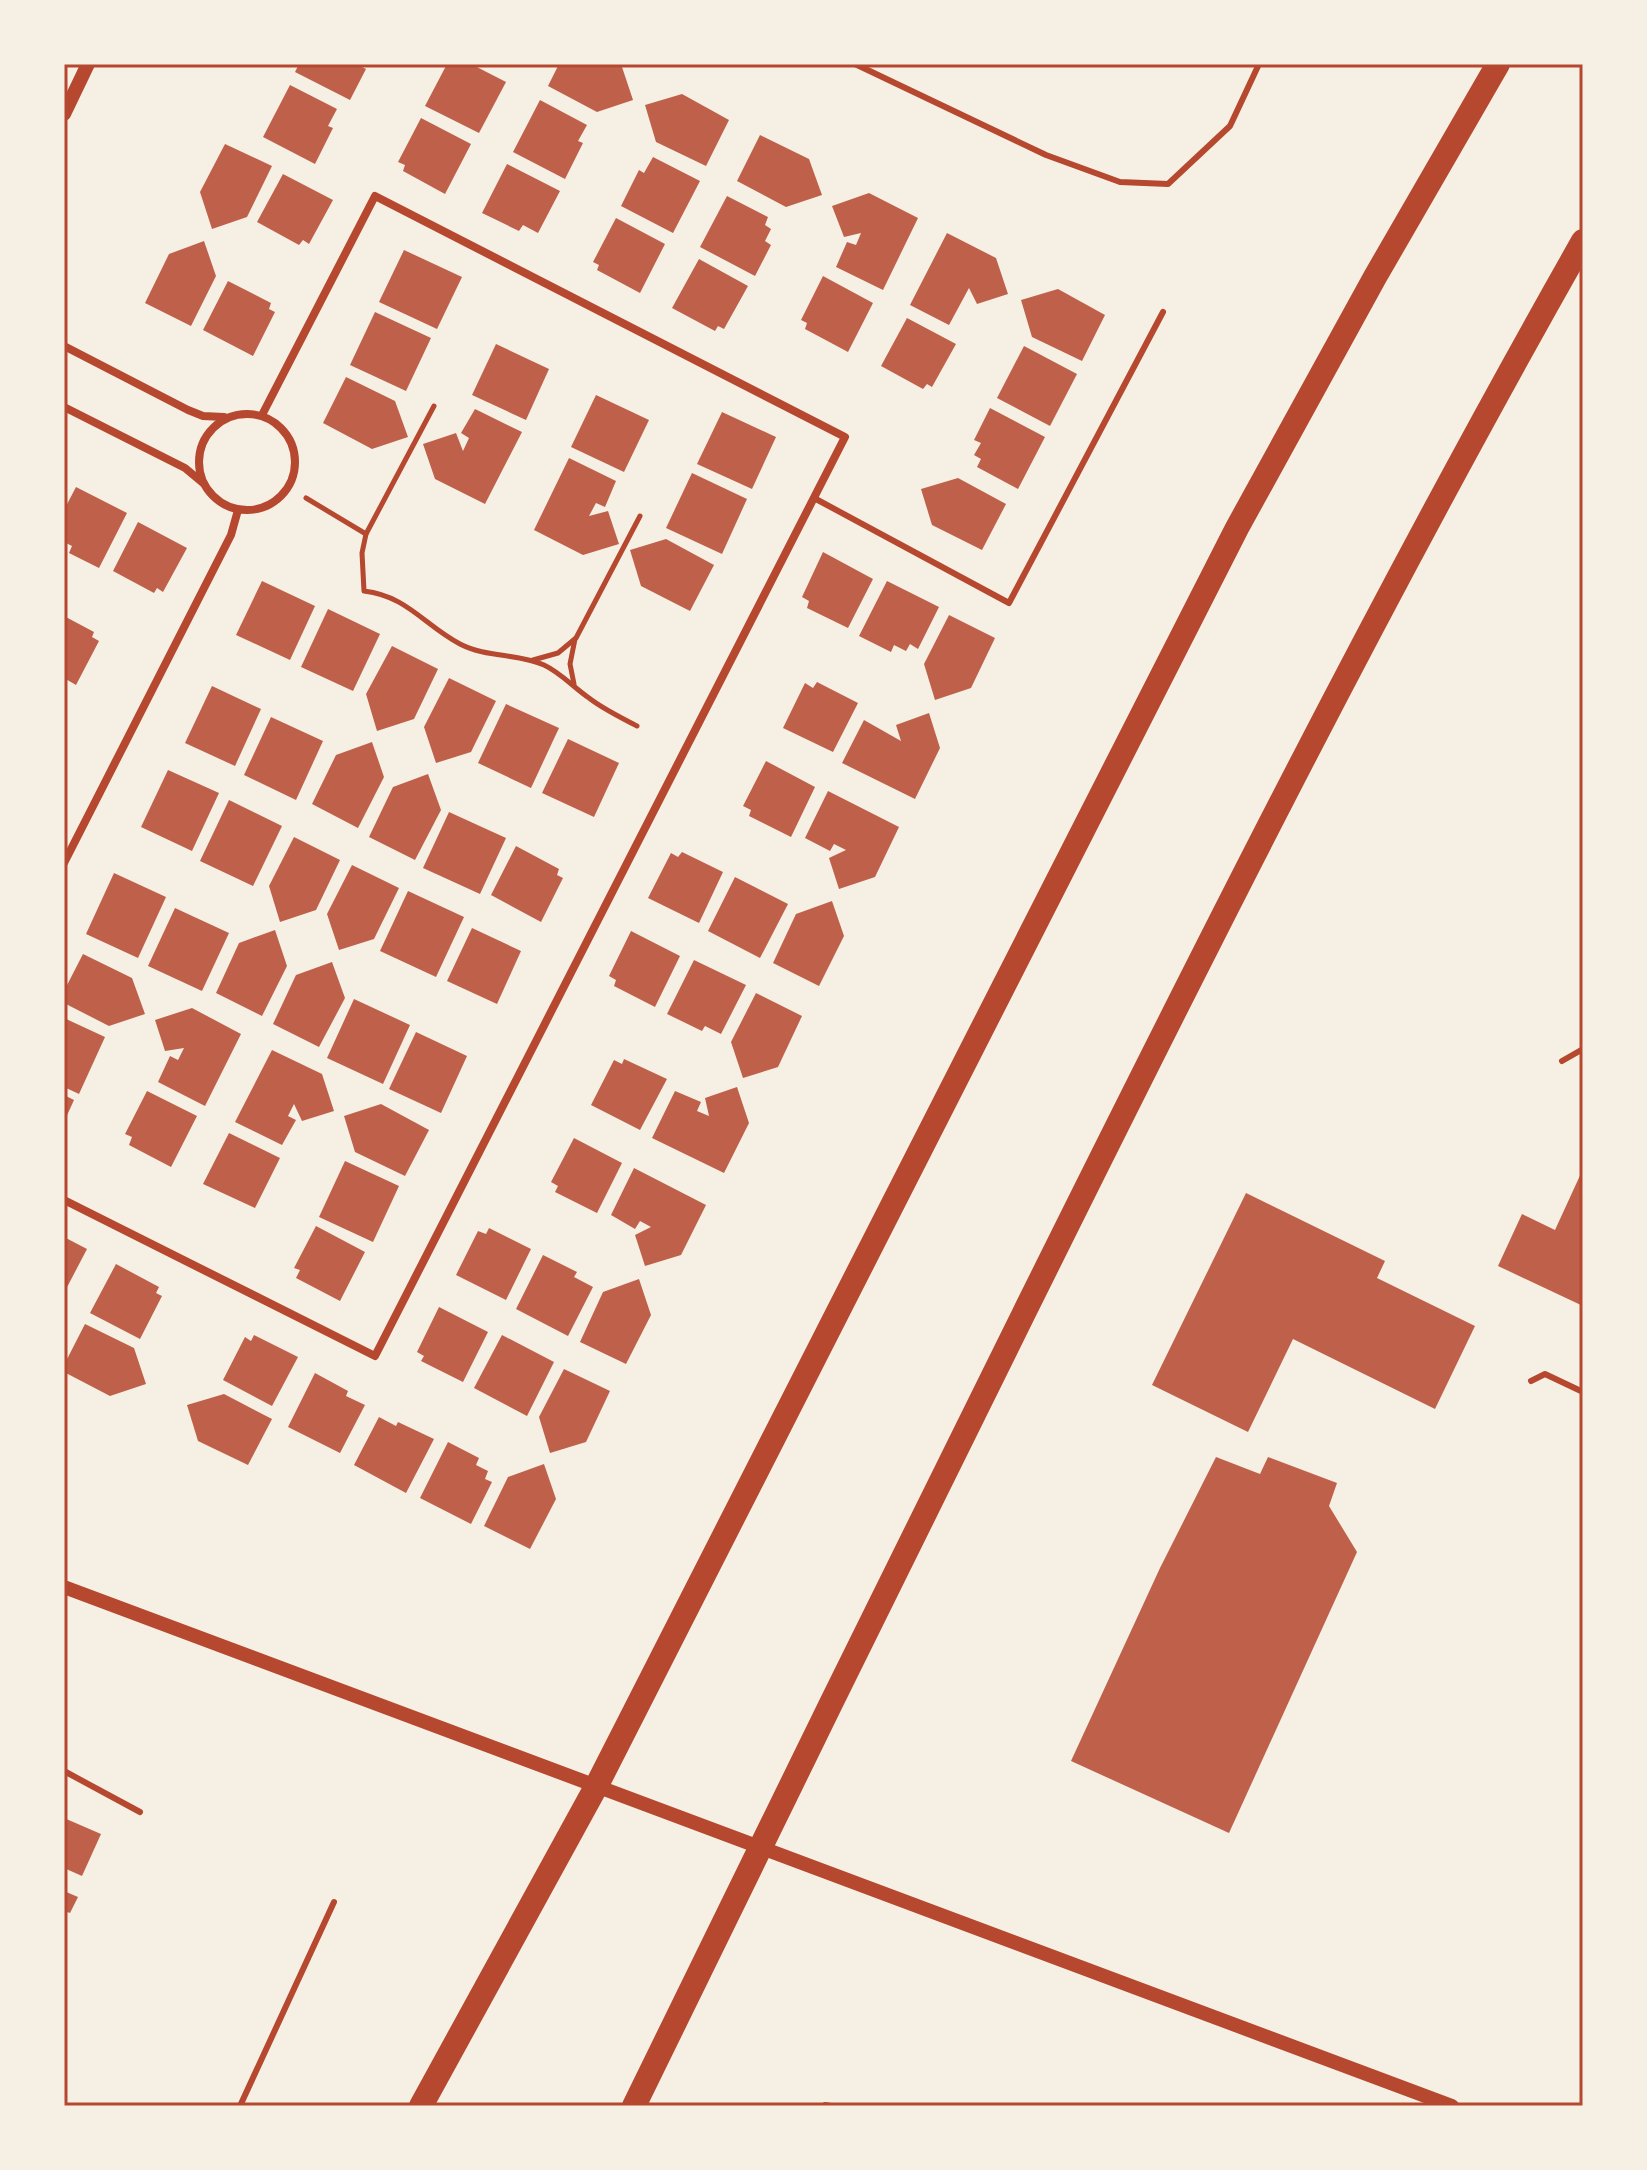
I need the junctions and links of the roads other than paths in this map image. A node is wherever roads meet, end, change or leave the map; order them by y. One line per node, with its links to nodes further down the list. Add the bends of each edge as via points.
1 (88, 64): 5 (street)
2 (855, 64): 3 (lane, via 1046,155 1120,182 1168,184 1230,126)
3 (1259, 64)
4 (1498, 64): 26 (highway, via 1237,528 597,1785)
5 (64, 114)
6 (1583, 241): 27 (highway, via 1362,645 1191,976)
7 (1163, 312): 13 (lane, via 1009,603)
8 (64, 346): 11 (street, via 188,410)
9 (64, 407): 12 (street, via 185,468)
10 (262, 415): 11 (street); 13 (street, via 375,196 845,437); 14 (street, via 288,435 296,468 282,496 254,510)
11 (229, 416): 12 (street, via 205,437 199,468)
12 (203, 483): 14 (street, via 224,505)
13 (814, 498): 18 (street, via 375,1356)
14 (238, 510): 15 (street, via 231,535)
15 (64, 863)
16 (1583, 1049): 17 (lane)
17 (1562, 1061)
18 (64, 1200)
19 (1531, 1381): 20 (lane, via 1545,1374)
20 (1583, 1392)
21 (64, 1587): 28 (street)
22 (64, 1771): 23 (lane)
23 (140, 1812)
24 (334, 1902): 25 (lane)
25 (240, 2106)
26 (421, 2106)
27 (634, 2106)
28 (1452, 2106)

